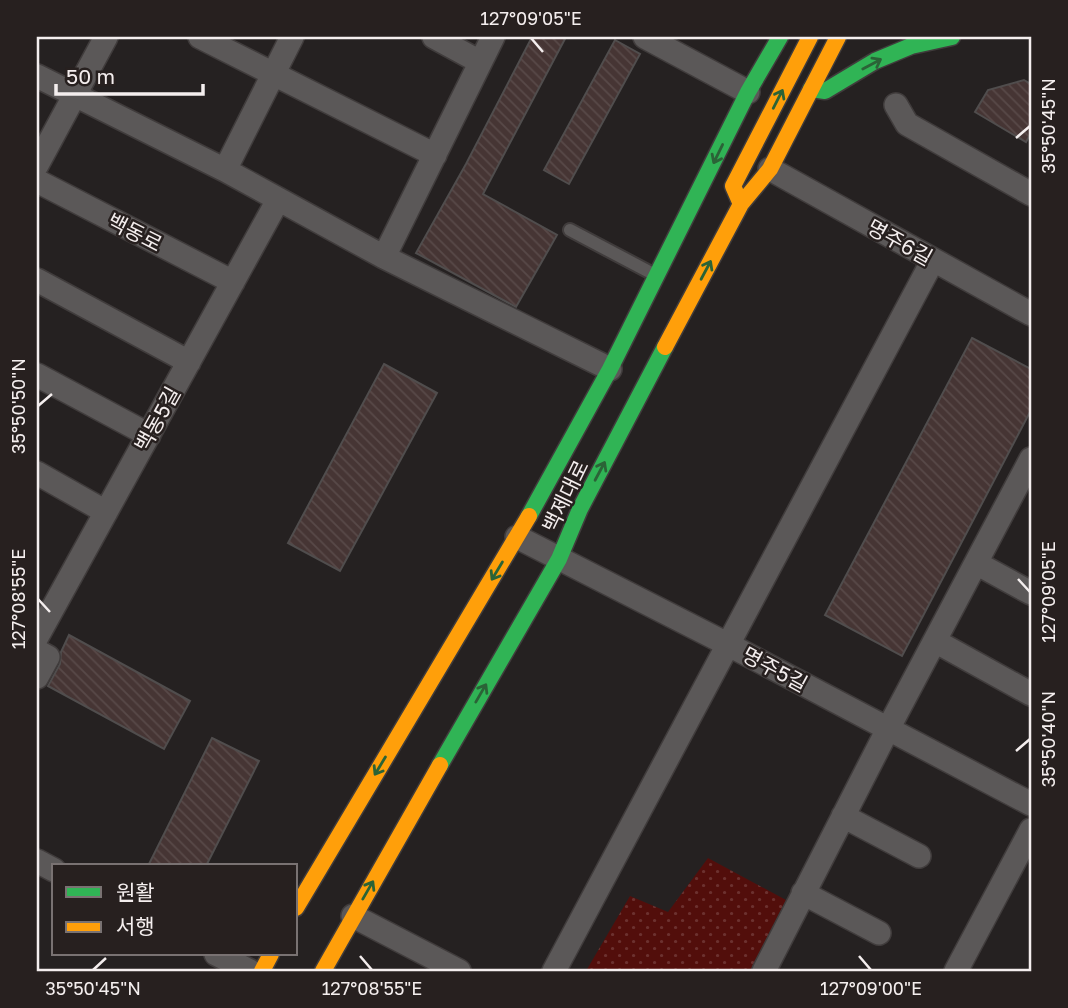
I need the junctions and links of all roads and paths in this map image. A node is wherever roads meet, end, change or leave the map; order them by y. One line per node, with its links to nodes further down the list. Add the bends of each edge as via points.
1 (106, 37): 16 (street)
2 (200, 37): 12 (street)
3 (292, 37): 12 (street)
4 (434, 37): 11 (street)
5 (493, 37): 11 (street)
6 (645, 37): 15 (street)
7 (780, 37): 15 (street, 백제대로)
8 (810, 37): 25 (street, one-way to 8, via 733,186)
9 (838, 37): 14 (street, 백제대로)
10 (952, 37): 14 (street, one-way to 10, via 825,91 875,61 911,46)
11 (480, 62): 18 (street)
12 (273, 74): 18 (street); 21 (street)
13 (37, 76): 16 (street)
14 (811, 89): 20 (street, 백제대로)
15 (748, 92): 29 (street, 백제대로, one-way to 29)
16 (74, 95): 19 (street); 21 (street)
17 (896, 105): 23 (street, via 907,124)
18 (435, 155): 27 (street)
19 (37, 165)
20 (770, 169): 25 (street, 백제대로); 28 (street, 명주6길)
21 (225, 170): 24 (street)
22 (37, 181): 31 (street, 백동로)
23 (1031, 194)
24 (278, 200): 27 (street); 31 (street, 백동5길)
25 (741, 204): 41 (street, 백제대로, one-way to 25, via 580,509)
26 (570, 230): 29 (lane)
27 (384, 257): 34 (street)
28 (933, 260): 32 (street, 명주6길); 46 (street)
29 (657, 276): 34 (street, 백제대로)
30 (37, 280): 33 (street)
31 (233, 282): 33 (street, 백동5길)
32 (1031, 314)
33 (189, 362): 36 (street, 백동5길)
34 (610, 369): 40 (street, 백제대로)
35 (37, 375): 36 (street)
36 (149, 435): 39 (street, 백동5길)
37 (37, 474): 39 (street)
38 (1028, 474): 42 (street)
39 (106, 512): 44 (street, 백동5길)
40 (517, 537): 41 (street, 명주5길); 56 (street, 백제대로, one-way to 56)
41 (559, 559): 46 (street, 명주5길); 57 (street, 백제대로, one-way to 41)
42 (976, 562): 43 (street); 45 (street)
43 (1031, 593)
44 (37, 637)
45 (935, 641): 49 (street); 50 (street)
46 (729, 645): 50 (street, 명주5길); 63 (street)
47 (37, 651): 48 (street, via 48,657)
48 (37, 677)
49 (1031, 694)
50 (888, 729): 51 (street, 명주5길); 52 (street)
51 (1031, 804)
52 (843, 816): 54 (street); 55 (street)
53 (1031, 830): 65 (street)
54 (919, 856)
55 (803, 892): 58 (street); 64 (street)
56 (298, 905)
57 (353, 916): 61 (street, 백제대로); 62 (street)
58 (879, 933)
59 (220, 956): 60 (street)
60 (250, 971)
61 (323, 971)
62 (458, 971)
63 (554, 971)
64 (764, 971)
65 (956, 971)

